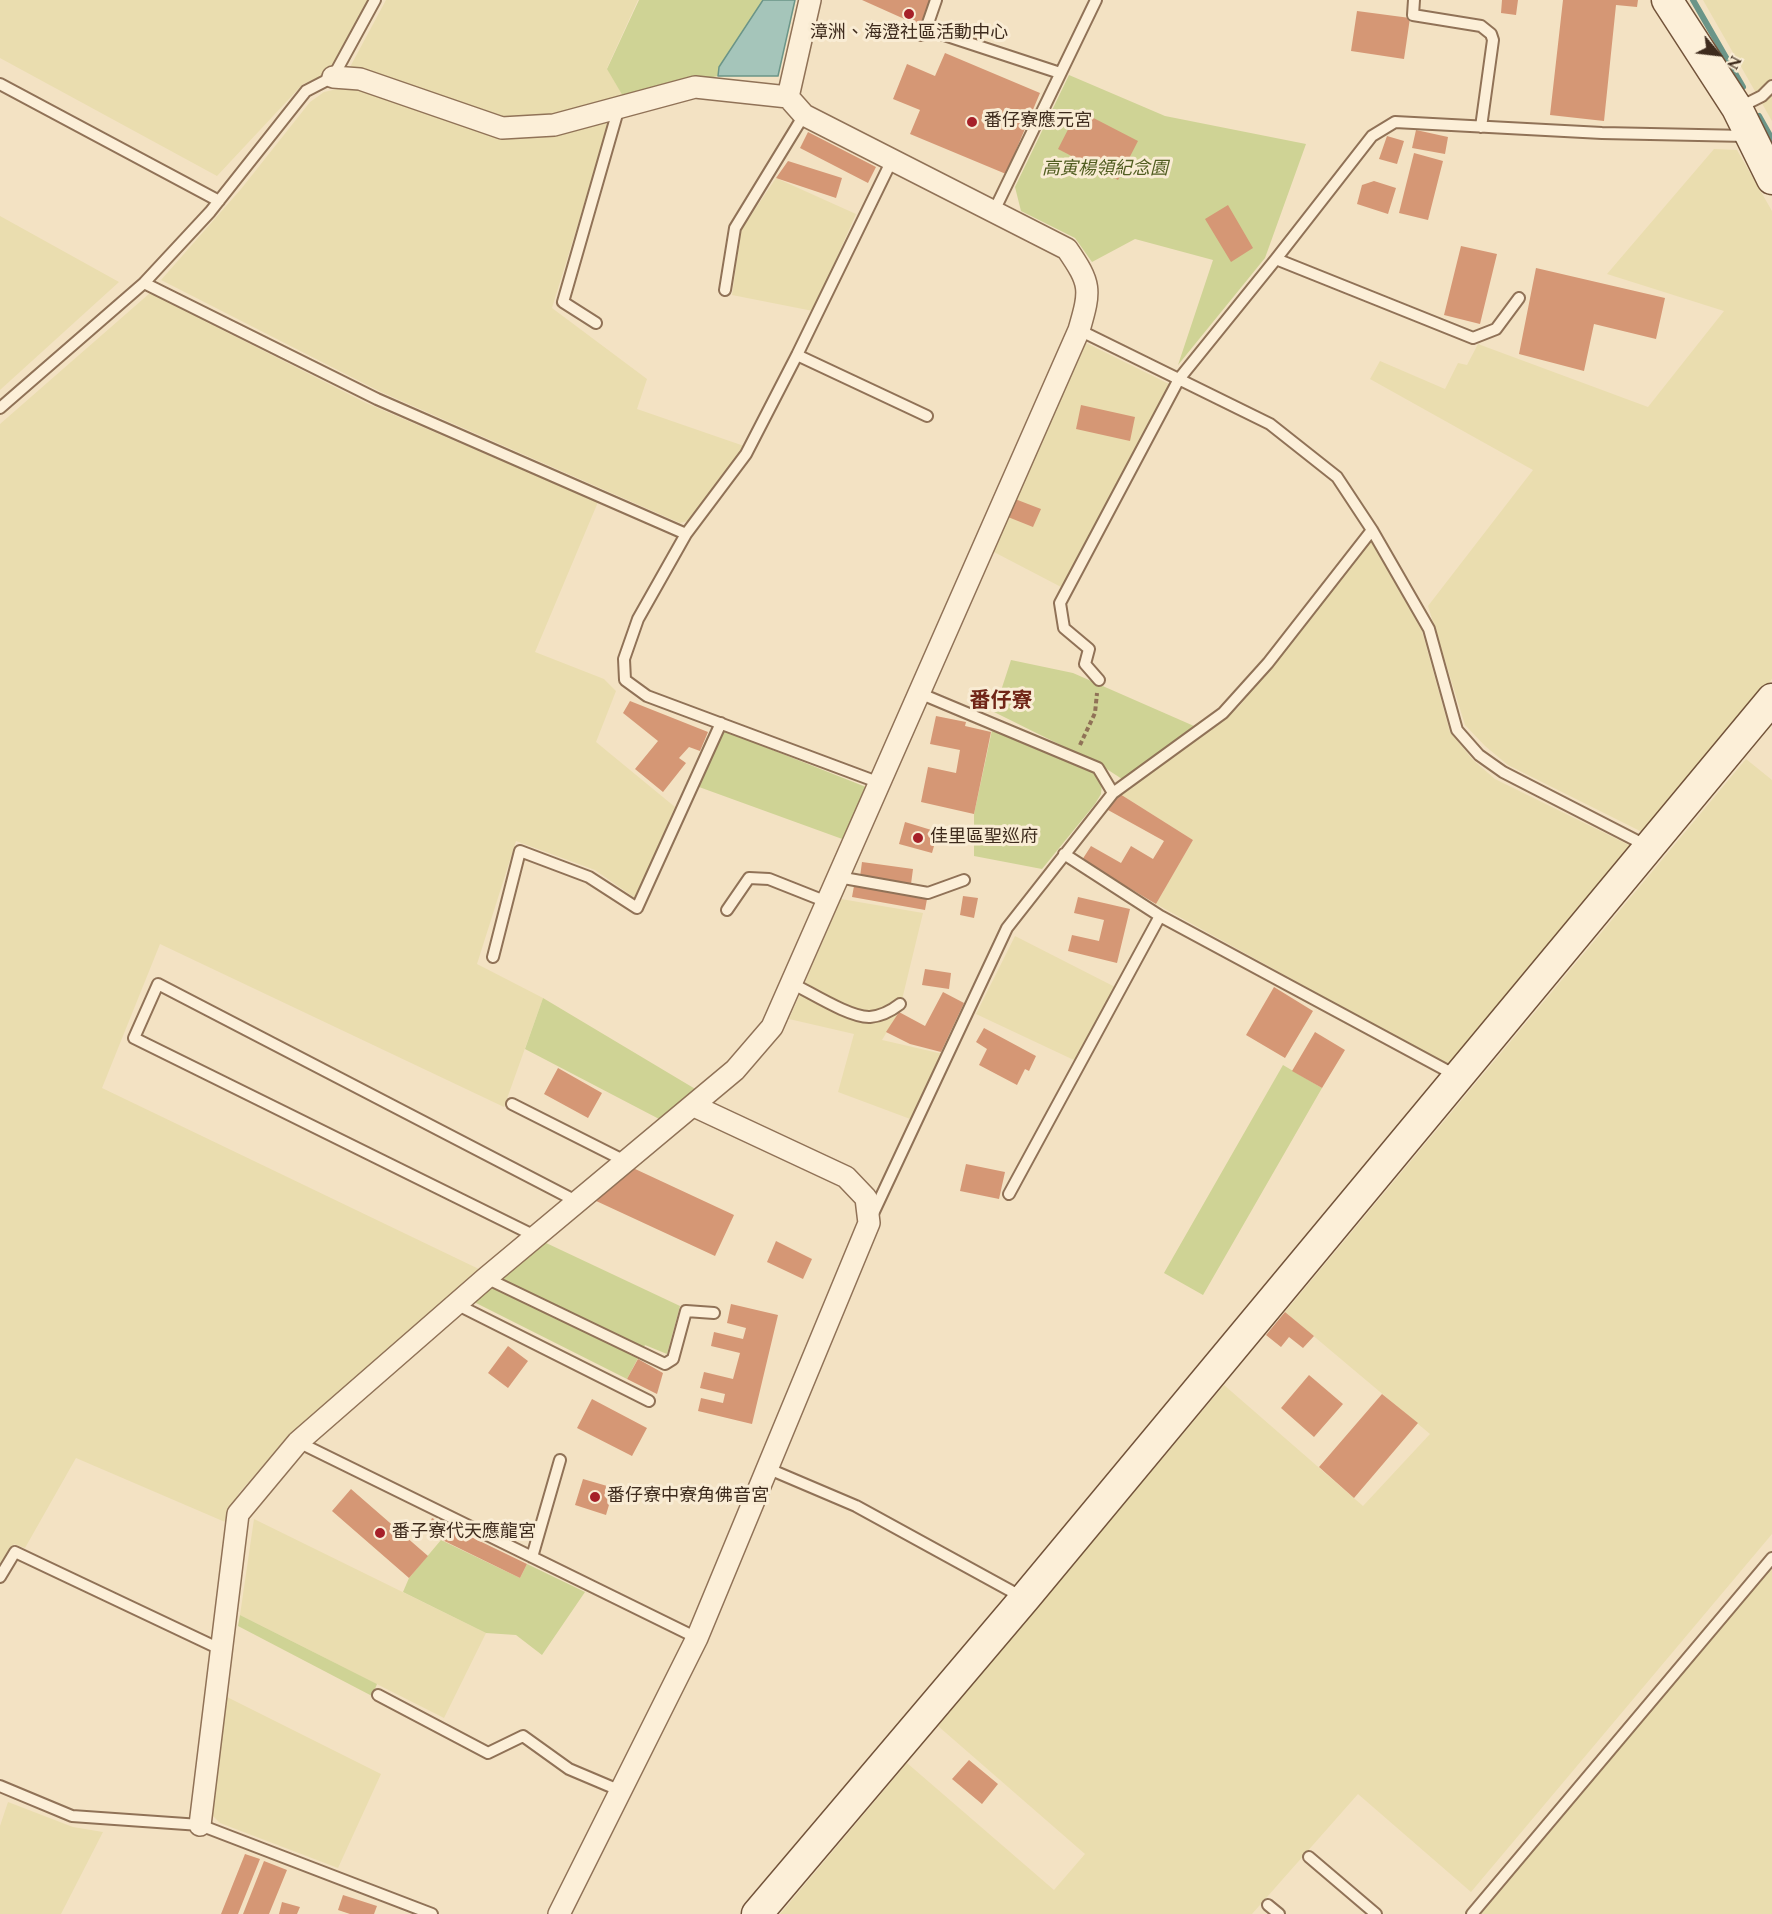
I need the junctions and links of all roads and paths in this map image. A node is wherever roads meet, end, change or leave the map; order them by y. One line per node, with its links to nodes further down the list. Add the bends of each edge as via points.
1 (375, 0): 8 (lane)
2 (810, 0): 11 (street)
3 (936, 0): 7 (lane, via 923,32)
4 (1096, 0): 7 (lane)
5 (1414, 0): 15 (lane, via 1413,15 1481,26 1491,33 1494,40)
6 (1667, 0): 13 (street)
7 (1060, 73): 20 (lane)
8 (333, 77): 12 (street, via 360,79 502,128 554,125); 19 (lane, via 306,91)
9 (0, 84): 19 (lane)
10 (1772, 86): 13 (lane, via 1762,96)
11 (788, 97): 12 (street, via 695,87); 14 (street)
12 (618, 107): 25 (lane, via 563,302)
13 (1737, 108): 16 (street)
14 (804, 115): 17 (street); 23 (lane, via 735,228)
15 (1481, 127): 16 (lane); 21 (lane, via 1395,122 1372,136)
16 (1750, 136): 18 (street)
17 (892, 160): 20 (street); 27 (lane)
18 (1772, 179)
19 (219, 201): 22 (lane)
20 (994, 211): 26 (street, via 1067,249 1084,275 1088,301)
21 (1276, 259): 24 (lane, via 1473,338 1496,329); 28 (lane)
22 (144, 283): 29 (lane); 32 (lane, via 377,399)
23 (725, 290)
24 (1519, 298)
25 (596, 323)
26 (1079, 330): 28 (lane); 34 (street)
27 (797, 355): 30 (lane); 32 (lane, via 746,454)
28 (1179, 379): 31 (lane, via 1270,424 1337,477); 33 (lane, via 1060,603 1064,628 1089,649 1085,664)
29 (0, 408)
30 (927, 416)
31 (1372, 530): 39 (lane, via 1268,663 1223,713); 40 (lane, via 1429,629 1457,730 1479,755 1503,772)
32 (686, 534): 36 (lane, via 638,619 624,659 625,680 647,696)
33 (1099, 680): 37 (path, via 1095,713)
34 (919, 693): 37 (lane); 38 (street)
35 (1772, 699): 40 (street)
36 (721, 723): 38 (lane); 47 (lane, via 637,908 589,877 520,852)
37 (1074, 758): 39 (lane, via 1098,768)
38 (880, 783): 42 (street)
39 (1113, 793): 41 (lane)
40 (1650, 847): 50 (street)
41 (1064, 854): 46 (lane); 56 (lane, via 1007,928)
42 (838, 877): 43 (lane, via 928,893); 44 (street)
43 (964, 880)
44 (827, 902): 45 (lane, via 768,879 749,878); 48 (street)
45 (727, 910)
46 (1160, 916): 50 (lane); 54 (lane)
47 (493, 957)
48 (791, 983): 49 (lane, via 853,1014 869,1017 889,1013); 52 (street, via 772,1027 735,1070)
49 (900, 1004)
50 (1458, 1076): 68 (street)
51 (512, 1104): 53 (lane)
52 (694, 1106): 53 (street); 56 (street, via 846,1178 866,1198)
53 (625, 1161): 55 (street)
54 (1009, 1194)
55 (576, 1201): 57 (street); 57 (lane, via 158,984 134,1038)
56 (869, 1223): 64 (street)
57 (535, 1236): 58 (street)
58 (486, 1278): 59 (street); 60 (lane, via 665,1364 672,1359 686,1311)
59 (456, 1304): 61 (lane); 62 (street)
60 (714, 1313)
61 (649, 1401)
62 (298, 1442): 65 (lane); 70 (street, via 238,1514)
63 (560, 1460): 65 (lane)
64 (769, 1469): 68 (lane, via 856,1506); 69 (street)
65 (532, 1557): 69 (lane)
66 (1772, 1558): 82 (lane)
67 (0, 1577): 70 (lane, via 15,1552)
68 (1025, 1598): 79 (street)
69 (697, 1638): 73 (street)
70 (222, 1650): 74 (street)
71 (378, 1695): 73 (lane, via 488,1753 523,1736 569,1769)
72 (0, 1786): 74 (lane, via 72,1816)
73 (621, 1791): 78 (street)
74 (200, 1825): 77 (lane)
75 (1309, 1857): 81 (lane)
76 (1268, 1905): 80 (lane)
77 (432, 1914)
78 (559, 1914)
79 (757, 1914)
80 (1279, 1914)
81 (1376, 1914)
82 (1472, 1914)

